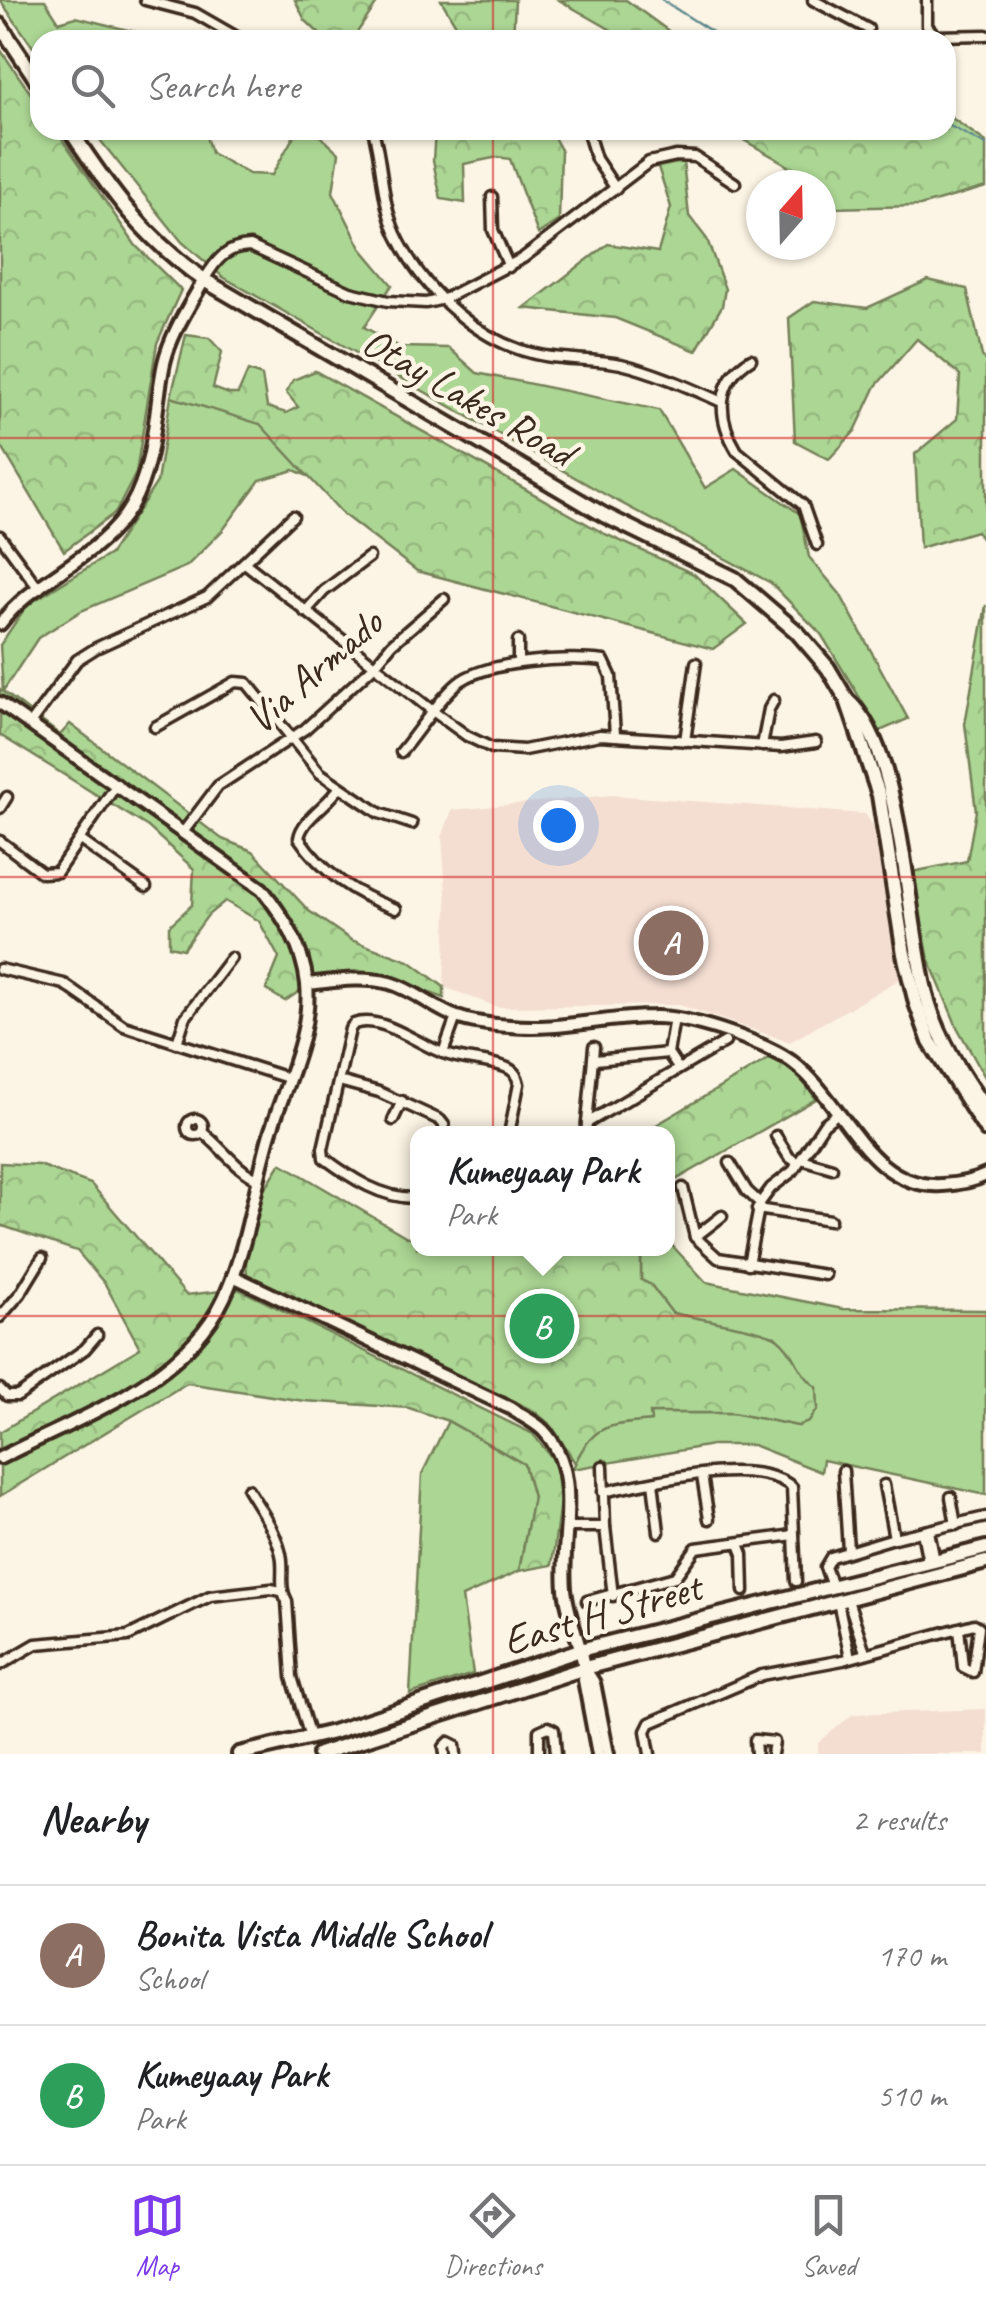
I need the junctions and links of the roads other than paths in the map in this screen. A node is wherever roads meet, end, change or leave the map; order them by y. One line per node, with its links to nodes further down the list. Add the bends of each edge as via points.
1 (144, 0): 6 (street)
2 (813, 0): 5 (street)
3 (927, 0): 7 (street)
4 (0, 25): 10 (main road)
5 (868, 29)
6 (226, 30)
7 (931, 30)
8 (986, 34): 9 (street)
9 (956, 35)
10 (30, 70)
11 (77, 140): 18 (main road, Otay Lakes Road, via 128,214)
12 (375, 140): 19 (street, via 397,236)
13 (590, 140): 15 (street)
14 (735, 184): 15 (street, via 706,162 676,156 649,162)
15 (616, 189): 17 (street)
16 (492, 197): 17 (street, via 494,238)
17 (508, 266): 19 (street)
18 (204, 280): 19 (street, via 226,252 250,246 378,300); 27 (street, via 168,349 136,498 105,539); 36 (main road, Otay Lakes Road, via 604,515 735,579 797,632)
19 (444, 300): 21 (street, via 507,346 624,365)
20 (751, 360): 21 (street, via 728,380)
21 (722, 402): 24 (street, via 737,452 803,505)
22 (293, 516): 26 (street)
23 (0, 536): 27 (street)
24 (816, 546)
25 (369, 557): 29 (street)
26 (245, 562): 29 (street); 39 (street, via 207,598 77,660)
27 (39, 589): 30 (street)
28 (444, 599): 34 (street, Via Armado)
29 (305, 612): 34 (street)
30 (0, 624)
31 (518, 641): 32 (street)
32 (518, 663): 38 (street, via 467,677); 41 (street, via 604,661)
33 (696, 663): 43 (street)
34 (374, 666): 38 (street); 42 (street, Via Armado)
35 (774, 700): 45 (street)
36 (847, 700): 72 (main road, Otay Lakes Road, via 862,713 890,790 927,998 941,1038); 79 (main road, Otay Lakes Road, via 878,795 916,1003 930,1042)
37 (0, 703): 39 (street)
38 (434, 712): 41 (street, via 500,750); 46 (street)
39 (30, 724): 47 (street)
40 (154, 727): 42 (street, via 241,681 252,686)
41 (615, 736): 43 (street)
42 (289, 739): 48 (street); 52 (street, Via Armado, via 218,786)
43 (686, 740): 45 (street)
44 (816, 742): 45 (street)
45 (762, 746)
46 (401, 752)
47 (118, 784): 52 (street); 53 (street)
48 (339, 788): 51 (street); 56 (street, via 305,822 299,838 340,883)
49 (7, 797): 50 (street)
50 (0, 808)
51 (412, 824)
52 (184, 831): 59 (street, via 243,873 280,912)
53 (80, 840): 54 (street, via 50,874); 55 (street)
54 (0, 841)
55 (146, 886)
56 (396, 910)
57 (231, 958): 63 (street, via 185,1018)
58 (0, 969): 63 (street, via 64,984 124,1026)
59 (307, 984): 60 (street, via 388,983); 69 (street, via 305,1024)
60 (456, 1017): 61 (street, via 551,1027); 65 (street)
61 (674, 1018): 66 (street); 73 (street, via 778,1054 808,1074)
62 (725, 1042): 68 (street)
63 (177, 1043): 69 (street)
64 (594, 1047): 67 (street)
65 (443, 1053): 70 (street, via 359,1021 350,1029); 76 (street, via 518,1076)
66 (668, 1053): 67 (street); 68 (street)
67 (595, 1060): 77 (street)
68 (678, 1068): 78 (street)
69 (288, 1078): 86 (street)
70 (340, 1081): 71 (street); 88 (street, via 324,1158 371,1188)
71 (402, 1101): 74 (street); 75 (street)
72 (986, 1110)
73 (838, 1112): 82 (street); 85 (street, via 873,1156 914,1183 964,1183)
74 (394, 1120)
75 (444, 1125)
76 (511, 1126)
77 (587, 1126)
78 (590, 1126)
79 (986, 1130)
80 (202, 1132): 86 (street)
81 (776, 1136): 82 (street, via 789,1157)
82 (800, 1161): 84 (street); 89 (street)
83 (730, 1163): 89 (street)
84 (832, 1168)
85 (986, 1175)
86 (258, 1179): 96 (street)
87 (683, 1188): 92 (street)
88 (410, 1197)
89 (759, 1206): 91 (street); 94 (street)
90 (722, 1216): 92 (street)
91 (830, 1220)
92 (695, 1237): 94 (street, via 718,1258)
93 (42, 1258): 97 (street)
94 (748, 1264): 95 (street)
95 (825, 1275)
96 (233, 1276): 100 (street, via 198,1337 162,1372); 112 (street, via 542,1429 565,1470)
97 (0, 1317)
98 (97, 1335): 99 (street, via 18,1396)
99 (0, 1389)
100 (0, 1458)
101 (604, 1466): 107 (street)
102 (843, 1471): 120 (street)
103 (702, 1476): 104 (street); 110 (street); 116 (street, via 762,1475 789,1483)
104 (652, 1482): 107 (street); 115 (street)
105 (884, 1485): 117 (street)
106 (248, 1489): 125 (street, via 272,1525 282,1558)
107 (603, 1492): 113 (street)
108 (952, 1497): 111 (street)
109 (986, 1517): 111 (street)
110 (709, 1519)
111 (956, 1525): 114 (street)
112 (566, 1527): 113 (street); 131 (street, via 565,1590)
113 (604, 1527): 127 (street)
114 (926, 1531): 117 (street); 121 (street)
115 (659, 1532)
116 (794, 1535): 118 (street); 123 (street)
117 (894, 1538): 120 (street)
118 (739, 1544): 126 (street); 127 (street, via 696,1548 675,1577)
119 (986, 1548): 121 (main road, East H Street)
120 (848, 1550): 124 (street, via 828,1560)
121 (931, 1561): 124 (main road, East H Street)
122 (986, 1562): 129 (main road, East H Street)
123 (796, 1581)
124 (832, 1586): 131 (main road, East H Street)
125 (281, 1591): 134 (street, via 210,1596 128,1636 36,1644); 136 (street, via 292,1677)
126 (744, 1591)
127 (614, 1596): 128 (street)
128 (587, 1601)
129 (843, 1601): 132 (street); 133 (street); 135 (main road, East H Street)
130 (959, 1628): 130 (street, via 979,1627 973,1672 962,1667); 132 (street)
131 (580, 1650): 135 (street); 136 (main road, East H Street)
132 (864, 1652): 133 (street)
133 (850, 1658): 145 (street, via 762,1675 650,1724)
134 (0, 1665)
135 (585, 1668): 138 (main road, East H Street); 143 (street); 144 (street)
136 (310, 1737): 137 (main road, East H Street)
137 (240, 1754)
138 (319, 1754)
139 (445, 1754): 140 (street, via 452,1742)
140 (456, 1754)
141 (539, 1754): 142 (street, via 538,1732 548,1727)
142 (556, 1754)
143 (598, 1754)
144 (608, 1754)
145 (650, 1754)
146 (756, 1754): 147 (street, via 755,1740 774,1742)
147 (772, 1754)

